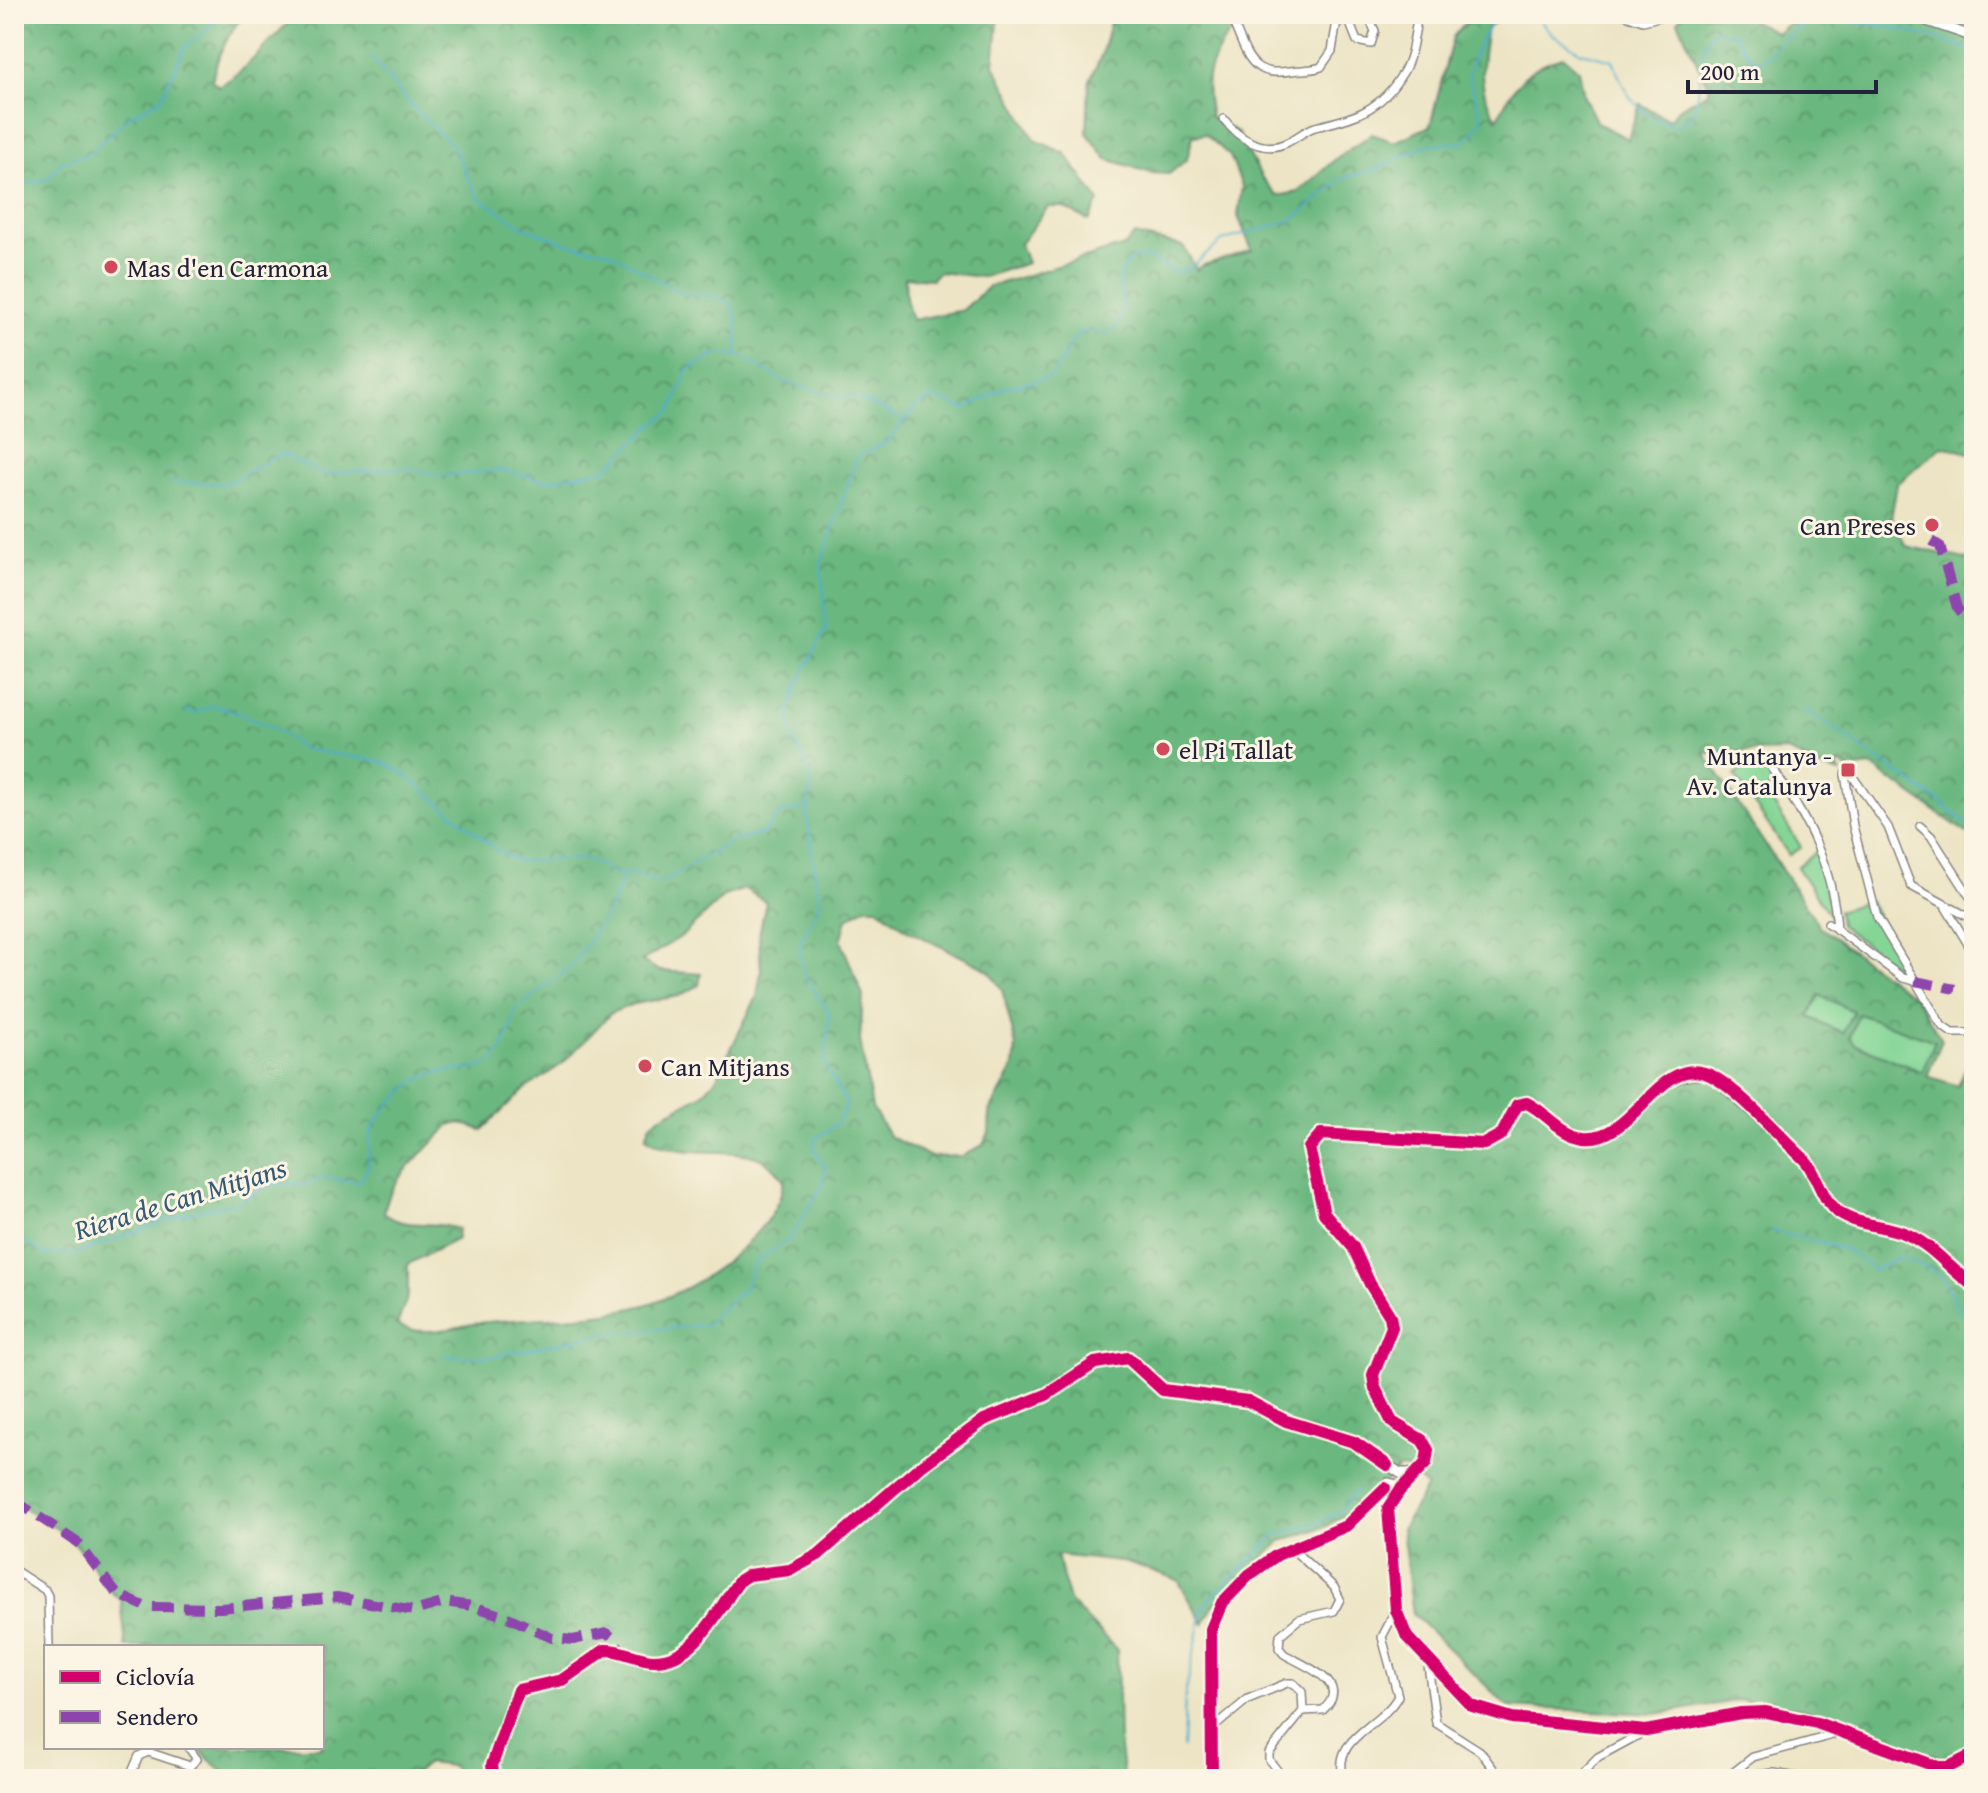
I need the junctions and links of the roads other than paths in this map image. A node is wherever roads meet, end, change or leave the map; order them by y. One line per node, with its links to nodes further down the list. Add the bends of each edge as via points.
1 (1367, 14): 6 (street, via 1375,31 1371,44 1357,41 1349,21 1337,21 1332,51 1321,67 1271,74 1260,70 1246,52)
2 (1418, 14): 8 (street, via 1402,74 1368,111 1271,146 1245,140)
3 (1623, 14): 4 (street, via 1643,21)
4 (1671, 14)
5 (1907, 14): 7 (street)
6 (1232, 20)
7 (1974, 37)
8 (1224, 119)
9 (1770, 765): 15 (street, via 1824,858)
10 (1920, 826): 11 (street)
11 (1974, 903)
12 (1945, 906): 13 (street); 16 (street); 17 (street, via 1911,886 1888,827 1851,774 1845,778 1877,917)
13 (1974, 920)
14 (1828, 923): 15 (street)
15 (1837, 930): 17 (street, via 1903,978)
16 (1974, 954)
17 (1915, 981): 18 (street, via 1945,1030)
18 (1974, 1033)
19 (1974, 1286): 20 (street, via 1934,1250 1906,1234 1844,1216 1805,1160 1712,1076 1694,1072 1672,1077 1609,1132 1588,1138 1565,1131 1527,1103 1517,1105 1502,1134 1484,1144 1321,1134 1309,1148 1324,1213 1353,1247 1390,1316 1392,1327 1373,1375 1375,1388 1392,1422 1429,1454 1422,1468)
20 (1397, 1483): 21 (street, via 1346,1526); 23 (street, via 1387,1519); 33 (street, via 1387,1465 1354,1442 1286,1421 1255,1404 1170,1392 1152,1383 1128,1358 1102,1360 1046,1395 984,1420 801,1566 740,1580 706,1630 682,1650 654,1660 605,1650 562,1680 518,1690 492,1765)
21 (1292, 1549): 26 (street, via 1340,1599 1334,1611 1299,1619 1280,1635 1284,1654 1333,1686 1333,1699 1323,1710); 27 (street, via 1249,1575 1222,1603 1213,1622)
22 (14, 1570): 24 (street, via 48,1596)
23 (1396, 1610): 25 (street, via 1407,1637); 36 (street, via 1382,1637 1398,1696 1347,1745 1339,1766)
24 (49, 1645)
25 (1427, 1657): 28 (street, via 1477,1708 1512,1718); 39 (street, via 1436,1723 1480,1751)
26 (1303, 1711): 27 (street, via 1302,1692 1287,1683 1248,1699); 35 (street, via 1269,1753)
27 (1213, 1728): 34 (street)
28 (1646, 1731): 29 (street, via 1757,1711); 40 (street, via 1598,1757)
29 (1842, 1733): 31 (street, via 1938,1767); 41 (street, via 1753,1757)
30 (190, 1749): 32 (street, via 197,1759 190,1766 148,1752 139,1756)
31 (1974, 1754)
32 (129, 1779)
33 (494, 1779)
34 (1212, 1779)
35 (1284, 1779)
36 (1344, 1779)
37 (1397, 1779): 38 (street)
38 (1427, 1779)
39 (1501, 1779)
40 (1576, 1779)
41 (1724, 1779): 42 (street, via 1774,1773)
42 (1807, 1779)

